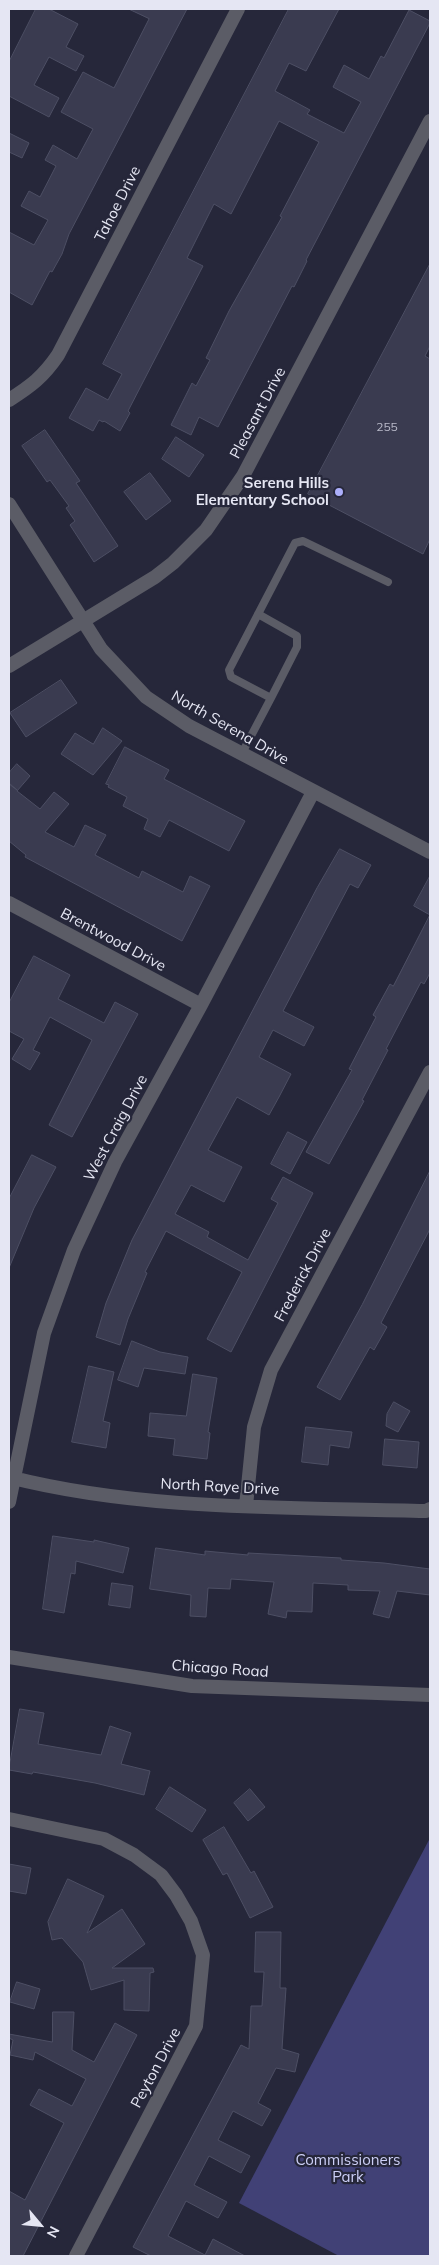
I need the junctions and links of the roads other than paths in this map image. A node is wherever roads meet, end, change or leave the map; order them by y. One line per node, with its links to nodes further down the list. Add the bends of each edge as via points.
1 (238, 9): 3 (street, Tahoe Drive, via 58,355 34,384)
2 (430, 121): 7 (street, Pleasant Drive, via 243,476 218,515 191,546 155,577)
3 (9, 400)
4 (9, 504): 7 (street, North Serena Drive)
5 (388, 582): 6 (lane, via 303,541 295,543)
6 (258, 614): 9 (lane, via 297,636 297,647); 9 (lane, via 229,670 230,677)
7 (82, 620): 8 (street, Pleasant Drive); 10 (street, North Serena Drive, via 101,649 146,697 176,718)
8 (9, 666)
9 (272, 698): 10 (lane)
10 (241, 754): 11 (street, North Serena Drive)
11 (313, 792): 12 (street, North Serena Drive); 14 (street, West Craig Drive)
12 (430, 852)
13 (9, 904): 14 (street, Brentwood Drive)
14 (201, 1005): 16 (street, West Craig Drive, via 115,1162 63,1276 44,1333)
15 (430, 1072): 18 (street, Frederick Drive, via 271,1370 254,1427)
16 (11, 1478): 17 (street, West Craig Drive); 18 (street, North Raye Drive, via 85,1492)
17 (9, 1502)
18 (246, 1506): 19 (street, North Raye Drive)
19 (430, 1509)
20 (9, 1657): 21 (street, Chicago Road, via 192,1686)
21 (430, 1695)
22 (9, 1819): 23 (street, Peyton Drive, via 104,1839 134,1855 161,1875 176,1895 191,1921 203,1955 196,2026)
23 (76, 2256)

